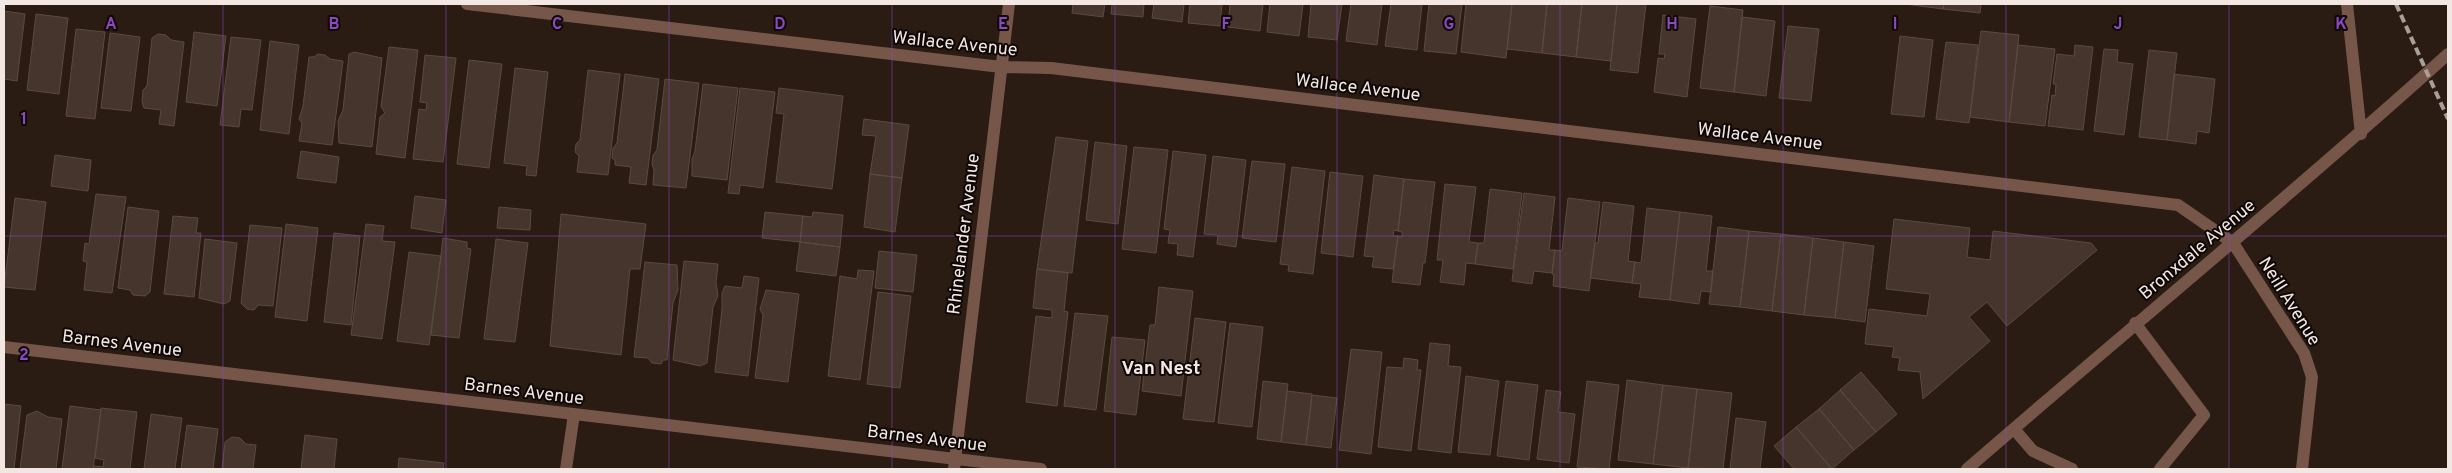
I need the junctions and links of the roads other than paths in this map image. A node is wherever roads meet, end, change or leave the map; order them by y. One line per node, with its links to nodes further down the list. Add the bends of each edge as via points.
1 (467, 4): 5 (street, Wallace Avenue)
2 (1009, 4): 5 (street, Rhinelander Avenue)
3 (2347, 4): 6 (street)
4 (2448, 54): 6 (street, Bronxdale Avenue)
5 (1001, 67): 7 (street, Wallace Avenue, via 1051,68 2178,205); 12 (street, Rhinelander Avenue)
6 (2361, 134): 7 (street, Bronxdale Avenue)
7 (2232, 243): 8 (street, Bronxdale Avenue); 18 (street, Neill Avenue, via 2304,353 2312,377)
8 (2135, 323): 11 (street, Bronxdale Avenue); 17 (street, via 2204,414)
9 (4, 346): 10 (street, Barnes Avenue)
10 (574, 414): 12 (street, Barnes Avenue); 13 (street)
11 (2014, 428): 15 (street, Bronxdale Avenue); 16 (street, via 2033,451)
12 (954, 464): 14 (street, Barnes Avenue)
13 (566, 469)
14 (1041, 469)
15 (1967, 469)
16 (2072, 469)
17 (2160, 469)
18 (2302, 469)

